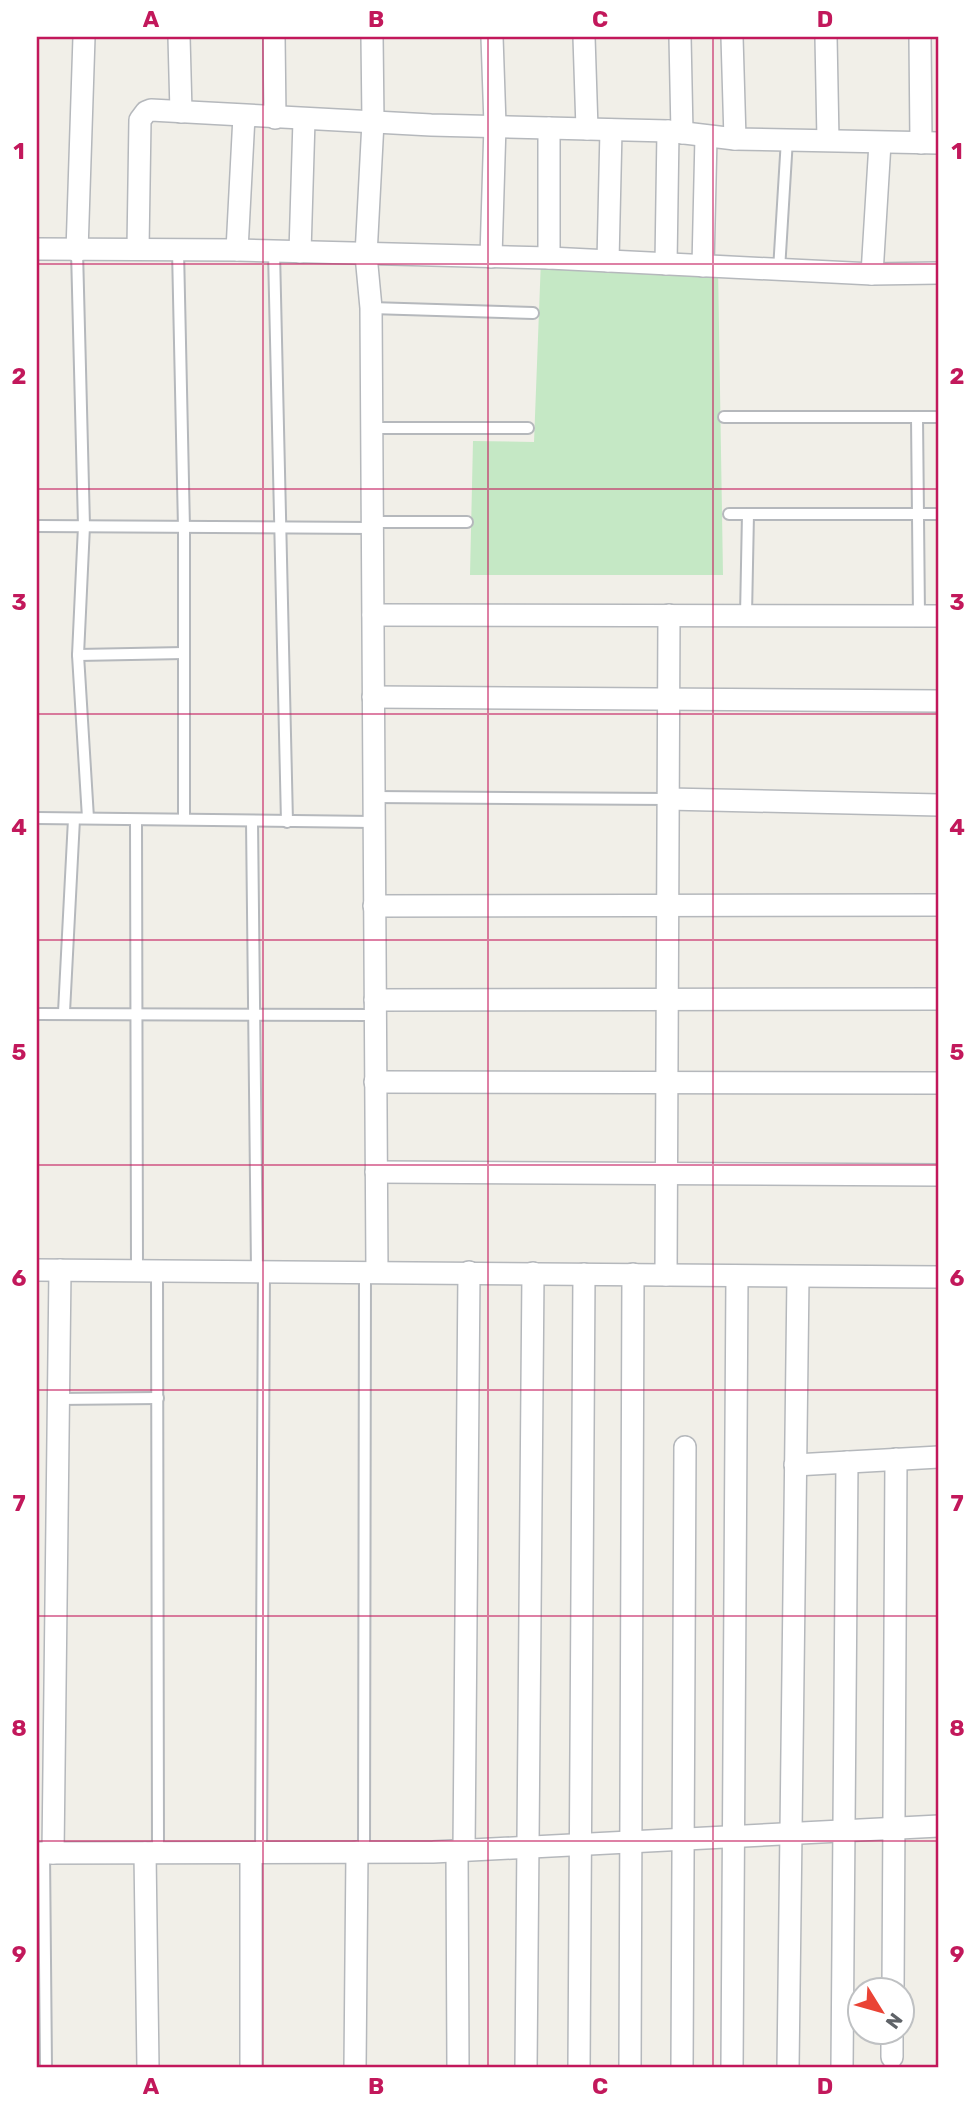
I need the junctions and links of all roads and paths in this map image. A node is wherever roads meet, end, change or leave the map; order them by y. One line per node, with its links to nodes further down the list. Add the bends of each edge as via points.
1 (83, 37): 31 (street)
2 (179, 37): 11 (street)
3 (274, 37): 13 (street)
4 (372, 37): 15 (street)
5 (492, 37): 16 (street)
6 (584, 37): 18 (street)
7 (680, 37): 20 (street)
8 (732, 37): 22 (street)
9 (826, 37): 24 (street)
10 (920, 37): 26 (street)
11 (181, 112): 12 (street); 27 (street, via 151,110 142,116)
12 (244, 116): 13 (street); 30 (street)
13 (275, 118): 14 (street)
14 (304, 120): 15 (street); 33 (street)
15 (373, 122): 16 (street); 34 (street)
16 (495, 125): 17 (street); 35 (street)
17 (549, 128): 18 (street); 36 (street)
18 (587, 129): 19 (street)
19 (611, 130): 20 (street); 37 (street)
20 (675, 132): 21 (street); 38 (street)
21 (706, 137): 22 (street); 39 (street)
22 (735, 139): 23 (street)
23 (787, 139): 24 (street); 40 (lane)
24 (828, 140): 25 (street)
25 (880, 143): 26 (street); 42 (street)
26 (930, 143)
27 (138, 248): 29 (street); 31 (street)
28 (37, 249): 31 (street)
29 (178, 250): 30 (street); 58 (lane)
30 (237, 250): 32 (street)
31 (77, 251): 57 (lane)
32 (274, 252): 33 (street); 59 (lane)
33 (300, 252): 34 (street)
34 (366, 255): 35 (street); 43 (street)
35 (491, 257): 36 (street)
36 (549, 258): 37 (street)
37 (608, 261): 38 (street)
38 (666, 264): 39 (street)
39 (703, 266): 40 (street)
40 (779, 270): 42 (street)
41 (939, 273): 42 (street)
42 (872, 274)
43 (370, 308): 44 (lane); 48 (street)
44 (533, 313)
45 (724, 417): 46 (lane)
46 (917, 417): 47 (lane); 52 (lane)
47 (939, 417)
48 (371, 428): 49 (lane); 55 (street)
49 (528, 428)
50 (729, 514): 51 (lane)
51 (748, 514): 52 (lane); 62 (lane)
52 (918, 514): 53 (lane); 63 (lane)
53 (939, 514)
54 (467, 522): 55 (lane)
55 (372, 525): 59 (lane); 60 (street)
56 (37, 526): 57 (lane)
57 (84, 526): 58 (lane); 65 (lane)
58 (184, 528): 59 (lane); 64 (lane)
59 (279, 528): 78 (lane)
60 (373, 615): 61 (street); 66 (street)
61 (669, 615): 62 (street); 67 (street)
62 (746, 615): 63 (street)
63 (929, 616)
64 (184, 653): 65 (lane); 75 (lane)
65 (78, 655): 74 (lane)
66 (373, 697): 67 (street); 69 (street)
67 (668, 700): 68 (street); 70 (street)
68 (939, 701)
69 (373, 797): 70 (lane); 79 (street)
70 (668, 799): 71 (street); 80 (street)
71 (939, 805)
72 (37, 818): 73 (lane)
73 (74, 818): 74 (lane); 86 (lane)
74 (88, 818): 76 (lane)
75 (184, 820): 76 (lane); 77 (lane)
76 (136, 821): 88 (lane)
77 (252, 821): 78 (lane); 89 (lane)
78 (287, 822): 79 (lane)
79 (373, 822): 82 (street)
80 (667, 905): 81 (street); 82 (street); 84 (street)
81 (939, 905)
82 (374, 906): 85 (street)
83 (939, 999): 84 (street)
84 (667, 1000): 85 (street); 91 (street)
85 (375, 1007): 89 (lane); 90 (street)
86 (64, 1012): 87 (lane); 88 (lane)
87 (37, 1014)
88 (138, 1015): 89 (lane); 98 (lane)
89 (256, 1015): 99 (lane)
90 (375, 1082): 91 (street); 93 (street)
91 (666, 1083): 92 (street); 94 (street)
92 (939, 1083)
93 (376, 1172): 94 (street); 100 (street)
94 (666, 1174): 95 (street); 105 (street)
95 (939, 1175)
96 (37, 1270): 97 (street)
97 (60, 1270): 98 (street); 110 (street)
98 (147, 1270): 99 (street); 109 (lane)
99 (260, 1270): 100 (street); 129 (lane)
100 (371, 1271): 101 (street); 126 (lane)
101 (470, 1272): 102 (street); 125 (street)
102 (533, 1273): 103 (street); 124 (street)
103 (584, 1274): 104 (street); 123 (street)
104 (633, 1274): 105 (street); 122 (street)
105 (666, 1275): 106 (street)
106 (737, 1276): 107 (street); 120 (street)
107 (798, 1277): 108 (street); 115 (street)
108 (939, 1278)
109 (158, 1398): 110 (lane); 128 (lane)
110 (58, 1399): 127 (street)
111 (685, 1447): 121 (street)
112 (939, 1457): 113 (street)
113 (896, 1459): 114 (street); 117 (street)
114 (846, 1462): 115 (street); 118 (street)
115 (795, 1465): 119 (street)
116 (939, 1826): 117 (street)
117 (894, 1829): 118 (street); 130 (street)
118 (842, 1832): 119 (street); 144 (street)
119 (790, 1835): 120 (street); 143 (street)
120 (734, 1837): 121 (street); 142 (street)
121 (684, 1840): 122 (street); 141 (street)
122 (630, 1842): 123 (street); 140 (street)
123 (579, 1845): 124 (street); 139 (street)
124 (527, 1847): 125 (street); 138 (street)
125 (460, 1851): 126 (street); 137 (street)
126 (361, 1852): 129 (street); 136 (street)
127 (45, 1853): 128 (street); 133 (lane)
128 (152, 1853): 129 (street); 134 (street)
129 (256, 1853): 135 (street)
130 (893, 1976)
131 (892, 2046): 132 (street)
132 (892, 2057)
133 (46, 2068)
134 (148, 2068)
135 (251, 2068)
136 (355, 2068)
137 (458, 2068)
138 (526, 2068)
139 (579, 2068)
140 (630, 2068)
141 (682, 2068)
142 (732, 2068)
143 (788, 2068)
144 (842, 2068)

